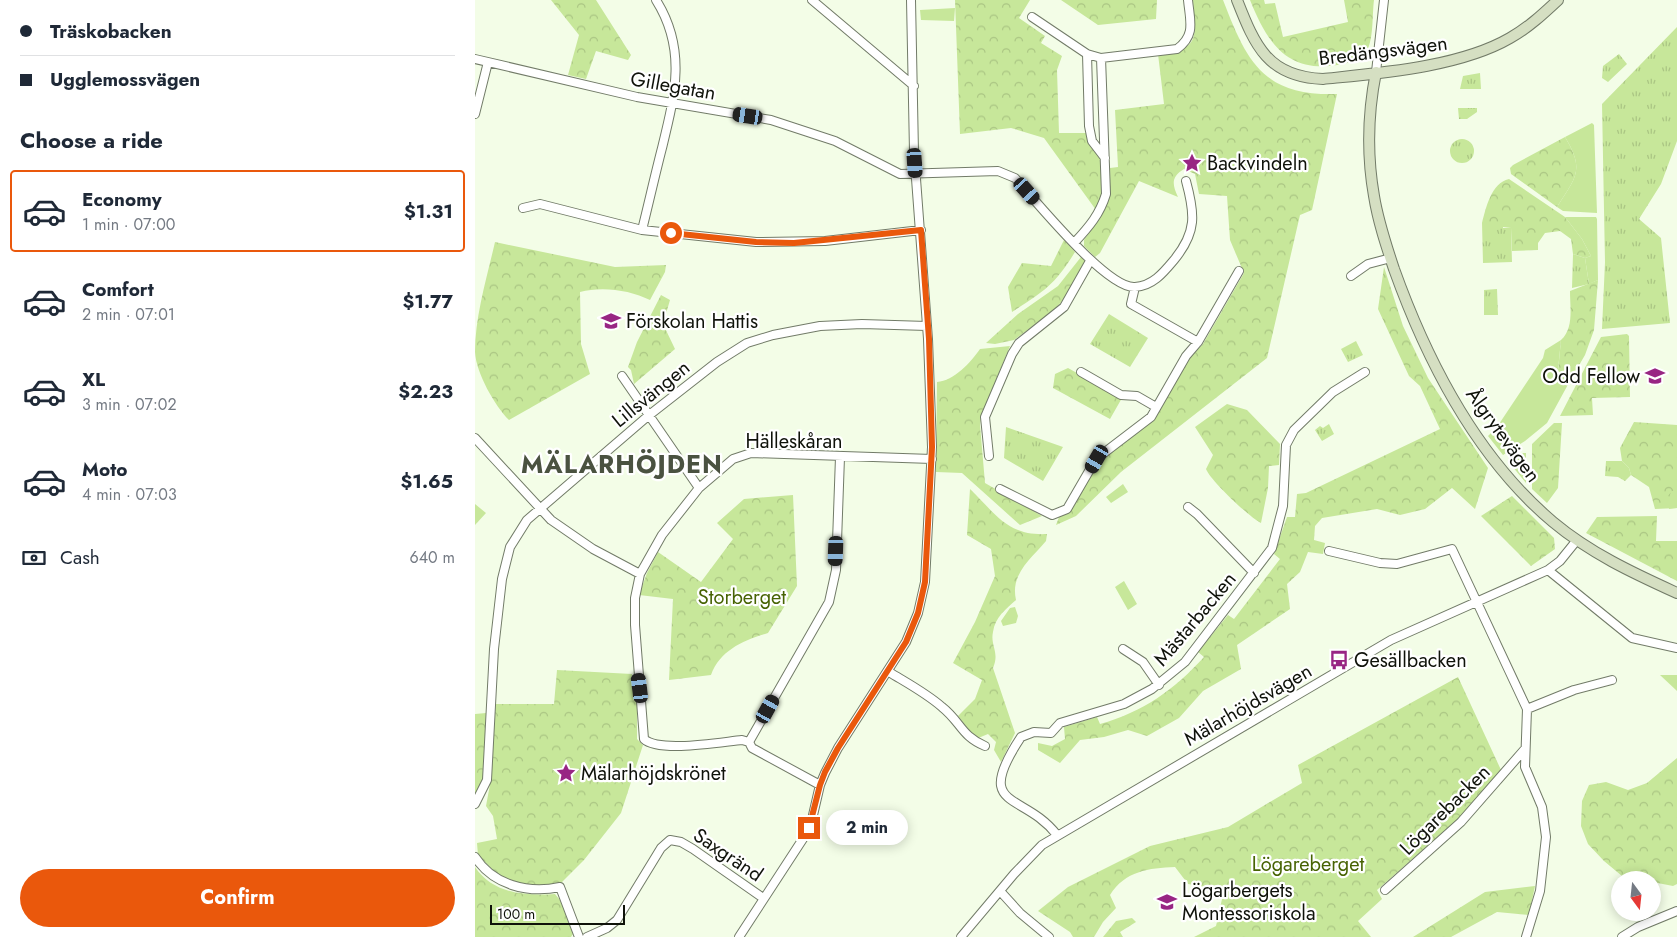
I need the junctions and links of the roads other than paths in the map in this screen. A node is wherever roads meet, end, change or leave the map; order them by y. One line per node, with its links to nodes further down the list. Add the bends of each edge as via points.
1 (656, 0): 15 (street, via 667,19 674,42)
2 (812, 0): 14 (street)
3 (911, 0): 14 (street)
4 (1188, 0): 10 (street, via 1190,33 1186,42 1177,49)
5 (1237, 0): 13 (street, Bredängsvägen, via 1260,51 1281,68 1307,78 1323,79)
6 (1384, 0): 13 (street)
7 (1558, 0): 13 (street, Bredängsvägen, via 1524,29 1478,53)
8 (1032, 17): 9 (street)
9 (1087, 54): 10 (street); 17 (street, via 1089,126 1092,141)
10 (1101, 58): 17 (street)
11 (475, 59): 12 (street, Gillegatan)
12 (488, 62): 15 (street, Gillegatan); 16 (street)
13 (1376, 72): 24 (street, Ålgrytevägen, via 1370,136 1371,177 1376,210)
14 (913, 86): 18 (street)
15 (673, 104): 18 (street, Gillegatan, via 791,125 835,141 889,170); 21 (street)
16 (475, 114)
17 (1105, 158): 23 (street, via 1106,194 1102,208)
18 (916, 174): 22 (street); 23 (street, via 989,170 1008,174)
19 (1186, 181): 28 (street, via 1193,207 1193,226 1186,242 1162,275)
20 (523, 208): 21 (street, via 540,204)
21 (642, 230): 22 (street, via 794,243)
22 (921, 230): 29 (street)
23 (1075, 243): 25 (street)
24 (1391, 258): 27 (street, via 1368,264); 44 (street, Ålgrytevägen, via 1430,356 1479,438 1530,501)
25 (1090, 261): 28 (street, via 1125,286); 38 (street, via 1064,307 1019,343 1013,354 985,417)
26 (1239, 271): 30 (street)
27 (1351, 276)
28 (1135, 287): 30 (street, via 1131,304)
29 (927, 326): 35 (street, Lillsvängen, via 838,324 761,338 728,354); 39 (street)
30 (1199, 342): 34 (street, via 1186,356)
31 (1081, 372): 34 (street, via 1121,395 1137,396)
32 (1365, 372): 47 (street, Mästarbacken, via 1342,385 1294,430 1286,445 1283,506 1277,533 1272,548)
33 (622, 376): 35 (street)
34 (1156, 407): 41 (street, via 1151,417 1097,459 1067,509 1052,515)
35 (648, 416): 40 (street); 43 (street, Lillsvängen)
36 (475, 438): 43 (street)
37 (839, 456): 39 (street, Hälleskåran); 40 (street, Hälleskåran, via 743,454 728,462); 57 (street, via 835,570 829,602)
38 (989, 456)
39 (932, 459): 53 (street, via 928,564 923,595 911,633)
40 (699, 488): 48 (street, Hälleskåran, via 662,535)
41 (1000, 489)
42 (1188, 507): 47 (street, Mästarbacken)
43 (539, 509): 48 (street, via 581,542); 61 (street, Lillsvängen, via 516,535 505,564 494,656 487,780)
44 (1577, 540): 46 (street, Mälarhöjdsvägen, via 1560,561); 49 (street, Ålgrytevägen, via 1597,554)
45 (1329, 551): 50 (street, via 1397,564 1452,549)
46 (1547, 570): 50 (street, Mälarhöjdsvägen); 51 (street, via 1632,638)
47 (1254, 573): 55 (street, Mästarbacken, via 1185,662)
48 (640, 574): 57 (street, Hälleskåran, via 635,598 635,625 643,739 674,746)
49 (1677, 593)
50 (1478, 602): 56 (street); 62 (street, Mälarhöjdsvägen, via 1391,640)
51 (1677, 648)
52 (1123, 649): 55 (street, Mästarbacken, via 1143,662)
53 (889, 672): 58 (street, via 937,702 971,740); 60 (street, via 838,748)
54 (1612, 680): 56 (street, via 1574,690)
55 (1159, 685): 62 (street, Mästarbacken, via 1123,704 1060,723 1051,733 1033,732 1021,737 1001,777 1000,786 1008,797)
56 (1527, 709): 59 (street)
57 (749, 742): 60 (street, via 752,748)
58 (985, 746)
59 (1525, 749): 64 (street, Lögarebacken, via 1461,822); 73 (street, via 1527,773 1545,816 1546,837 1540,891)
60 (820, 785): 66 (street, via 809,828)
61 (475, 804)
62 (1057, 835): 65 (street, Mälarhöjdsvägen, via 1028,858)
63 (475, 856): 68 (street, via 487,872 511,885 538,890 560,888)
64 (1385, 890)
65 (1000, 891): 71 (street, Mälarhöjdsvägen); 72 (street)
66 (763, 898): 69 (street, Saxgränd, via 693,849 674,840 665,842 617,920); 70 (street)
67 (1677, 912): 74 (street)
68 (579, 937)
69 (587, 937)
70 (739, 937)
71 (961, 937)
72 (1049, 937)
73 (1526, 937)
74 (1622, 937)

